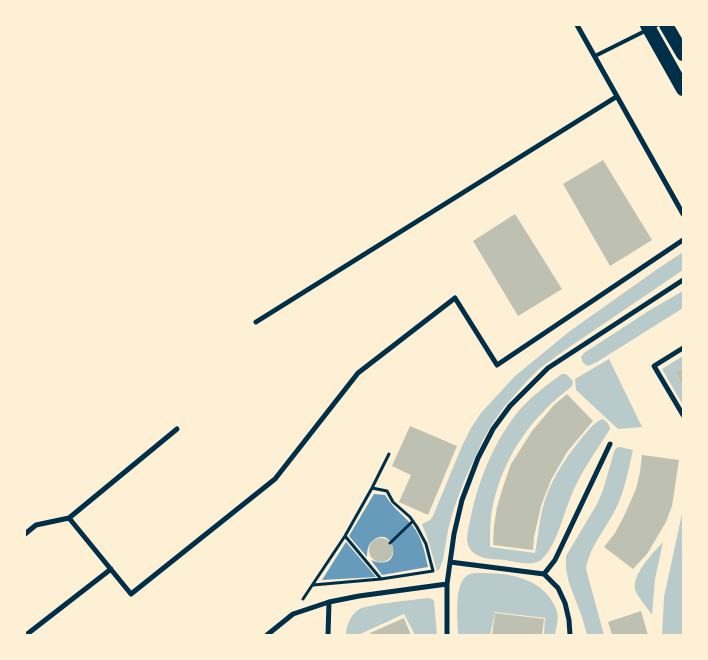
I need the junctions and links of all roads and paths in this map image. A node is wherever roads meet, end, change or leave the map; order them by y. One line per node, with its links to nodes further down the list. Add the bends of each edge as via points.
1 (577, 25): 5 (street)
2 (666, 25): 4 (highway)
3 (651, 26): 5 (lane); 6 (highway)
4 (683, 54)
5 (595, 56): 7 (street)
6 (683, 89)
7 (616, 97): 8 (street); 11 (street)
8 (683, 214)
9 (683, 240): 24 (street, via 496,365 455,298 358,372 274,478 131,594)
10 (683, 280): 23 (street, via 548,368 510,406 478,458 462,500)
11 (256, 322)
12 (683, 348): 13 (street, via 654,366)
13 (683, 414)
14 (177, 429): 18 (street)
15 (610, 444): 25 (street, via 555,560)
16 (389, 454): 17 (path)
17 (372, 488): 19 (path, via 387,491 393,502); 21 (path)
18 (69, 518): 20 (street, via 36,525); 24 (street)
19 (413, 521): 22 (path); 26 (path, via 426,544 433,571)
20 (25, 534)
21 (345, 536): 26 (path); 28 (path)
22 (390, 543)
23 (450, 562): 25 (street); 27 (street)
24 (111, 569): 31 (street)
25 (544, 574): 35 (street, via 558,588 565,604)
26 (381, 579): 28 (path)
27 (447, 584): 29 (street); 34 (street)
28 (313, 585): 30 (path)
29 (329, 602): 30 (street); 33 (street)
30 (293, 614): 32 (street)
31 (26, 635)
32 (267, 635)
33 (328, 635)
34 (447, 635)
35 (570, 635)

